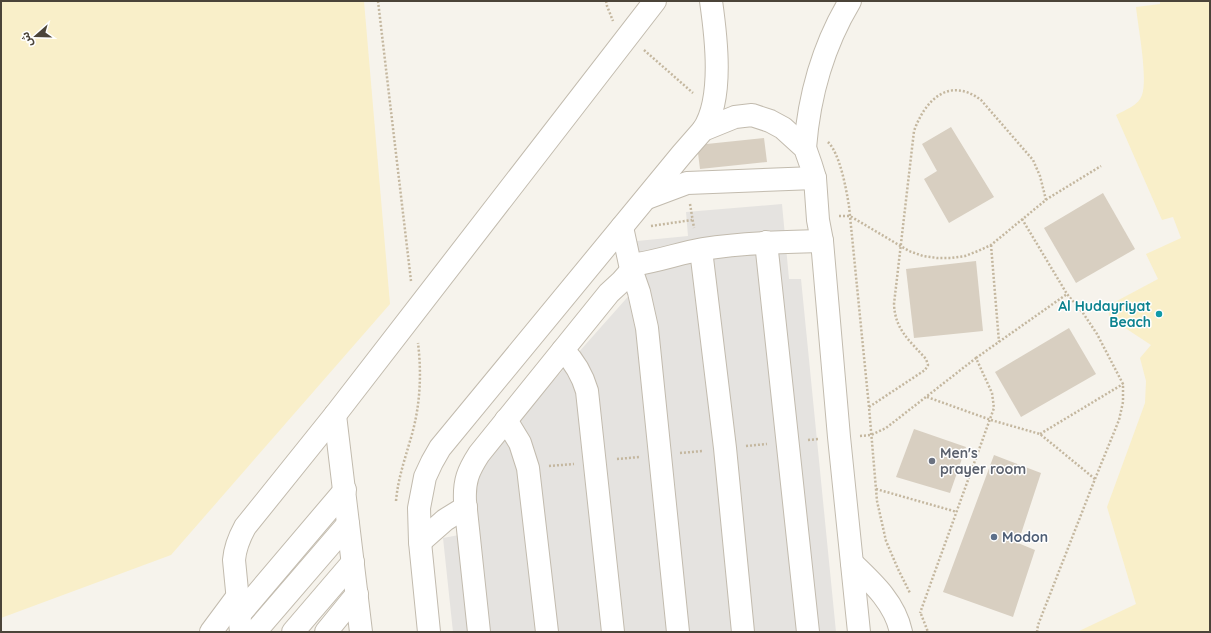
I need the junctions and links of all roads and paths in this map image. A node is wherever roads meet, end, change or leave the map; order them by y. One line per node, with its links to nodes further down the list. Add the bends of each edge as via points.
1 (655, 1): 4 (street)
2 (711, 1): 5 (street, via 716,57)
3 (850, 1): 6 (street, via 826,50)
4 (628, 37): 5 (path, via 692,92); 32 (street)
5 (714, 101): 7 (street)
6 (807, 123): 8 (street); 13 (path, via 830,144 837,159)
7 (703, 130): 8 (street, via 735,117 752,115 783,128); 11 (street)
8 (805, 148): 10 (street)
9 (1102, 166): 12 (path)
10 (815, 178): 11 (street, via 687,183); 16 (street)
11 (646, 198): 17 (street)
12 (1046, 200): 14 (path); 22 (path, via 1033,160 981,100 965,91 947,91 938,95 924,110 914,131)
13 (850, 216): 16 (path); 22 (path); 31 (path)
14 (1022, 219): 21 (path); 25 (path)
15 (692, 220): 18 (path)
16 (818, 220): 19 (street)
17 (622, 227): 24 (street); 41 (street, via 440,448 425,477 421,492)
18 (644, 227)
19 (822, 241): 20 (street); 43 (street)
20 (766, 242): 23 (street); 59 (street)
21 (991, 245): 22 (path, via 965,256 951,258 922,256); 26 (path)
22 (901, 246): 31 (path, via 894,314 901,331 926,359 928,365 925,370)
23 (702, 250): 24 (street, via 637,264); 58 (street)
24 (631, 269): 27 (street, via 608,293); 57 (street, via 647,328)
25 (1066, 294): 26 (path); 29 (path, via 1097,334)
26 (999, 342): 28 (path)
27 (563, 350): 33 (street); 56 (street, via 578,368 587,390)
28 (976, 358)
29 (1123, 384): 34 (path); 35 (path, via 1119,420)
30 (927, 397): 34 (path)
31 (870, 407): 36 (path)
32 (335, 415): 37 (street); 47 (street, via 239,537 234,560)
33 (506, 420): 38 (street, via 468,472 464,490); 55 (street, via 520,443 528,468)
34 (1040, 434): 35 (path)
35 (1094, 479): 63 (path)
36 (876, 489): 39 (path); 45 (path, via 886,541)
37 (345, 490): 40 (street); 47 (street)
38 (466, 507): 41 (street, via 445,520); 54 (street)
39 (957, 512)
40 (348, 524): 42 (street); 50 (street)
41 (420, 542): 53 (street)
42 (353, 562): 44 (street); 51 (street)
43 (852, 563): 60 (street); 61 (street, via 886,599)
44 (356, 594): 48 (street); 52 (street)
45 (911, 594)
46 (917, 607): 62 (path)
47 (239, 615): 49 (street)
48 (360, 631)
49 (211, 632)
50 (255, 632)
51 (293, 632)
52 (326, 632)
53 (429, 632)
54 (479, 632)
55 (547, 632)
56 (613, 632)
57 (678, 632)
58 (743, 632)
59 (808, 632)
60 (859, 632)
61 (901, 632)
62 (928, 632)
63 (1037, 632)

